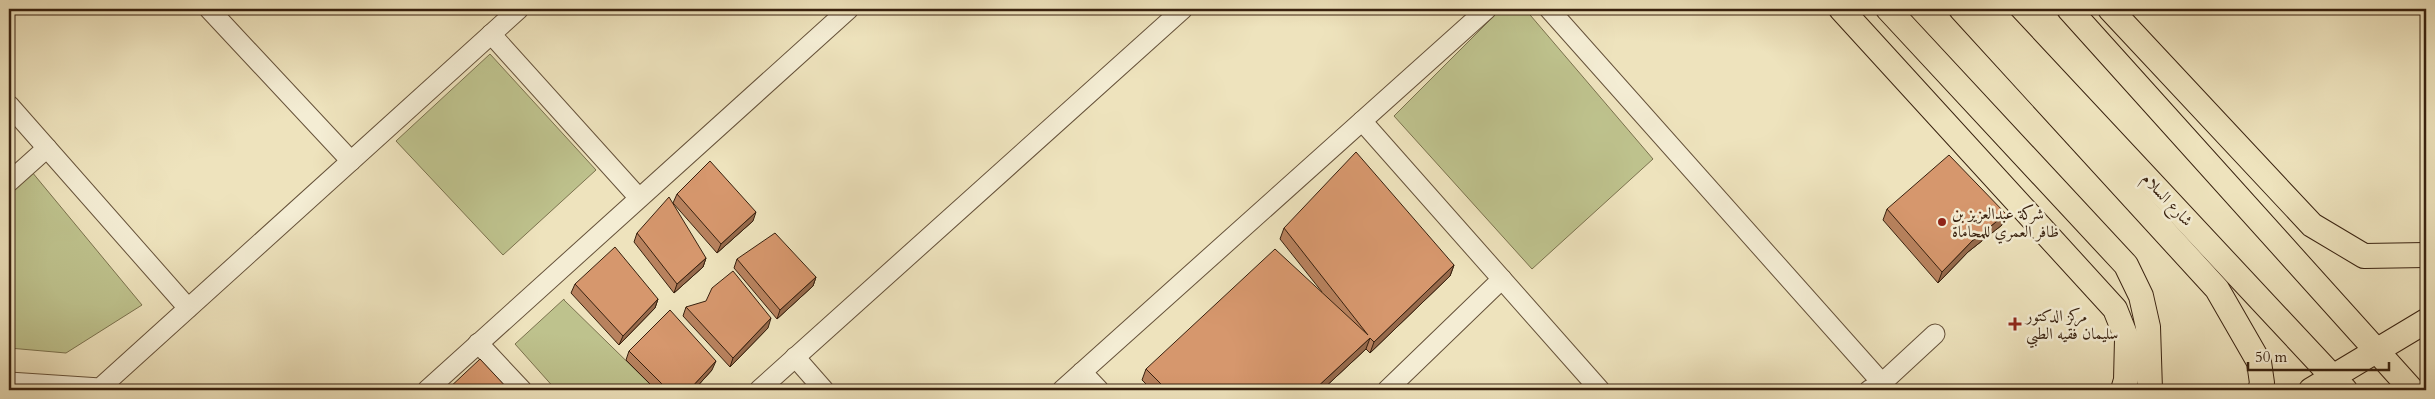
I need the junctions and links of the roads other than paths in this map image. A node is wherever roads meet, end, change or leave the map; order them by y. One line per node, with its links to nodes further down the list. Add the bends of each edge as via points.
1 (209, 9): 17 (street)
2 (519, 9): 13 (street)
3 (849, 9): 19 (street)
4 (1182, 9): 27 (street)
5 (1487, 9): 15 (street)
6 (1549, 9): 32 (street)
7 (1841, 9): 41 (main road, via 2115,309 2126,339)
8 (1888, 9): 42 (main road, via 2126,265 2141,296 2148,327)
9 (1960, 9): 43 (main road, via 2217,289 2259,362)
10 (1990, 9): 30 (main road, شارع السلام)
11 (2069, 9): 26 (main road)
12 (2110, 9): 20 (main road, via 2312,225 2364,256)
13 (491, 34): 17 (street); 19 (street)
14 (9, 105): 16 (street)
15 (1362, 121): 21 (street); 28 (street)
16 (47, 148): 18 (street); 22 (street)
17 (350, 161): 22 (street)
18 (9, 182)
19 (639, 198): 25 (street)
20 (2426, 255)
21 (1502, 279): 39 (street); 40 (street)
22 (188, 308): 29 (street, via 100,388)
23 (2426, 321): 26 (main road)
24 (1935, 334): 32 (street)
25 (478, 343): 33 (street); 34 (street)
26 (2377, 350): 30 (main road); 31 (main road)
27 (795, 357): 35 (street); 36 (street)
28 (1082, 372): 37 (street); 38 (street)
29 (9, 382)
30 (2340, 384): 44 (main road)
31 (2413, 386)
32 (1879, 388)
33 (427, 390)
34 (522, 390)
35 (758, 390)
36 (824, 390)
37 (1062, 390)
38 (1099, 390)
39 (1388, 390)
40 (1600, 390)
41 (2123, 390)
42 (2150, 390)
43 (2260, 390)
44 (2311, 390)

